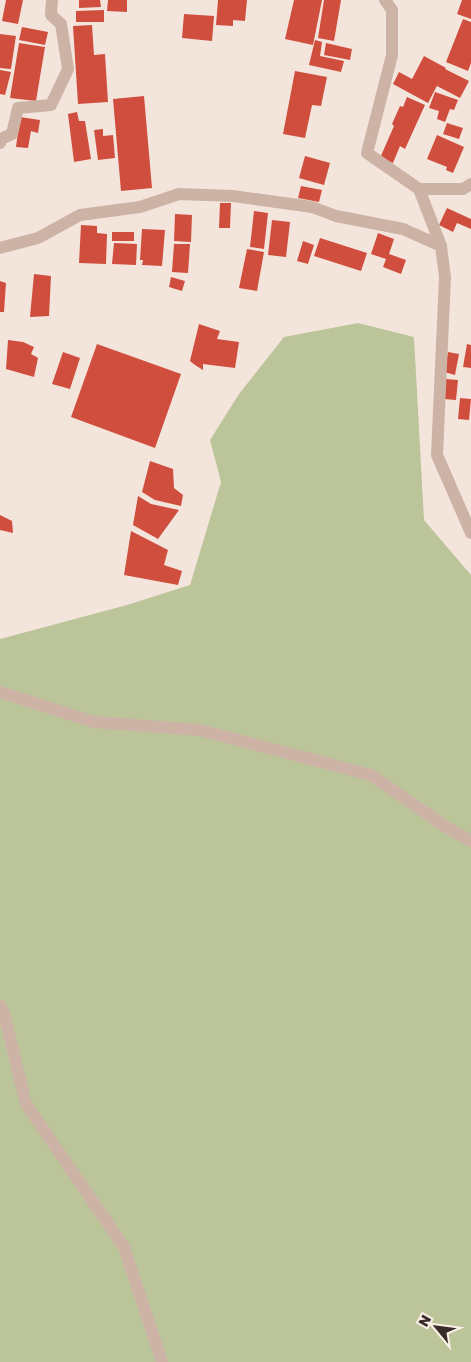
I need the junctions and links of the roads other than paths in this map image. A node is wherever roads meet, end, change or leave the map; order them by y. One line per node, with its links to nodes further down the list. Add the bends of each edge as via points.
1 (52, 0): 3 (lane, via 51,15 61,24 68,69 51,105 18,108 12,134 1,139)
2 (385, 0): 5 (lane, via 392,10 392,54 366,153)
3 (0, 143)
4 (471, 184): 5 (lane, via 463,189)
5 (419, 189): 6 (lane)
6 (442, 246): 7 (lane, via 404,229 336,216 312,207 234,196 179,194 140,207 80,215 38,238); 8 (lane, via 445,277 437,455)
7 (0, 248)
8 (471, 533)
9 (0, 692): 10 (lane, via 94,722 200,730 371,775)
10 (471, 841)
11 (0, 1006): 12 (lane, via 26,1104 124,1248)
12 (162, 1362)

